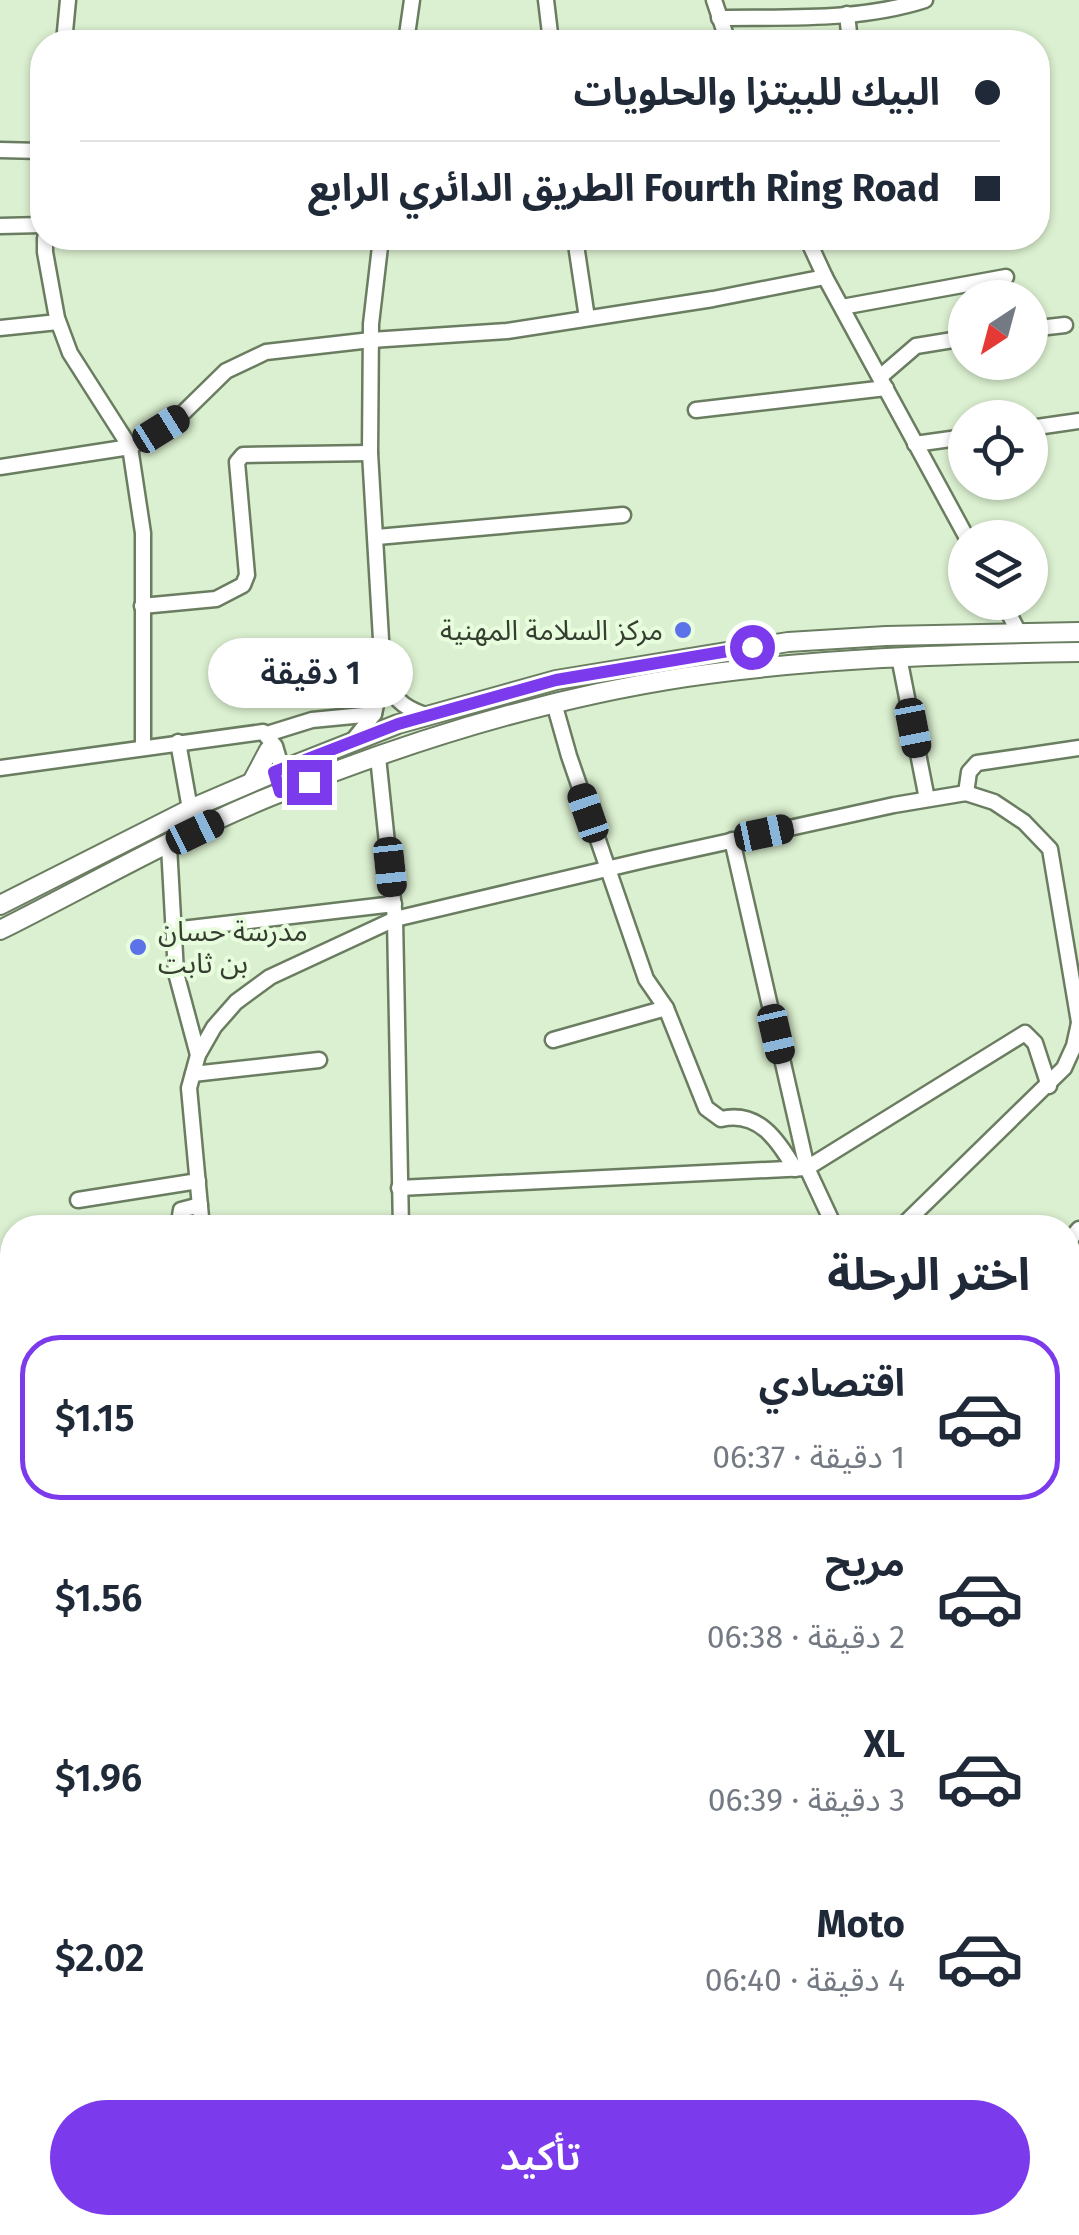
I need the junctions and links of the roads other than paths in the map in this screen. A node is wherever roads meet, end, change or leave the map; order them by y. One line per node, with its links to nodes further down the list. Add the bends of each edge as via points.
1 (68, 0): 8 (street)
2 (412, 0): 9 (street)
3 (546, 0): 10 (street)
4 (714, 0): 7 (street)
5 (925, 0): 6 (street)
6 (847, 14): 7 (street); 12 (street)
7 (719, 18): 11 (street)
8 (65, 30)
9 (408, 30)
10 (550, 30)
11 (724, 30)
12 (849, 30)
13 (0, 150): 14 (street)
14 (30, 151)
15 (30, 225): 16 (street)
16 (0, 226)
17 (44, 250): 25 (street)
18 (380, 250): 29 (street)
19 (577, 250): 24 (street)
20 (813, 250): 21 (street)
21 (825, 277): 23 (street); 24 (street)
22 (1006, 277): 23 (street)
23 (842, 308): 31 (street)
24 (587, 318): 29 (street)
25 (58, 322): 28 (street); 37 (street, via 70,353)
26 (1066, 324): 27 (street)
27 (1048, 326)
28 (0, 328)
29 (371, 340): 37 (street, via 266,352 241,362 178,418); 38 (street)
30 (948, 341): 31 (street, via 916,346)
31 (883, 383): 32 (street); 36 (street)
32 (696, 410)
33 (1079, 421): 34 (street)
34 (1048, 425)
35 (948, 439): 36 (street)
36 (915, 444): 41 (street)
37 (130, 447): 39 (street); 43 (street, via 143,533)
38 (370, 453): 42 (street); 43 (street, via 244,455 237,462 242,585 216,599)
39 (0, 467)
40 (623, 515): 42 (street)
41 (957, 520)
42 (377, 538): 49 (street)
43 (142, 606): 56 (street)
44 (1012, 620): 46 (street)
45 (1079, 632): 46 (main road)
46 (1020, 633): 52 (main road, via 788,642 556,680)
47 (1079, 652): 48 (main road)
48 (899, 657): 50 (main road, via 785,664); 65 (street)
49 (383, 672): 51 (street); 52 (street, via 398,702)
50 (554, 703): 58 (main road); 69 (street)
51 (374, 714): 54 (street, via 280,727); 55 (street)
52 (425, 715): 55 (main road)
53 (178, 742): 54 (street, via 256,732); 56 (street); 66 (street)
54 (270, 742): 59 (main road); 61 (street); 62 (main road)
55 (352, 742): 59 (main road)
56 (143, 748): 60 (street)
57 (1079, 748): 64 (street, via 976,763)
58 (378, 756): 63 (main road); 71 (street)
59 (307, 759): 61 (main road)
60 (0, 768)
61 (278, 771): 62 (main road); 63 (street)
62 (252, 782): 66 (main road)
63 (284, 791): 68 (main road)
64 (966, 793): 65 (street); 75 (street, via 1024,822 1050,850)
65 (926, 799): 67 (street)
66 (190, 809): 70 (main road)
67 (732, 840): 69 (street); 81 (street)
68 (169, 846): 72 (main road); 73 (street)
69 (608, 870): 71 (street); 74 (street, via 646,980)
70 (0, 905)
71 (395, 911): 73 (street); 77 (street, via 270,977 236,1002); 83 (street)
72 (0, 930)
73 (172, 930): 77 (street)
74 (666, 1008): 76 (street); 81 (street, via 706,1108 721,1119 751,1119)
75 (1079, 1022): 80 (street, via 1064,1068)
76 (553, 1040)
77 (198, 1055): 79 (street)
78 (319, 1060): 79 (street)
79 (193, 1074): 82 (street)
80 (1048, 1086): 81 (street, via 1035,1043 1020,1034); 90 (street)
81 (801, 1168): 83 (street); 89 (street)
82 (198, 1181): 84 (street); 85 (street)
83 (399, 1188): 88 (street)
84 (78, 1200)
85 (200, 1206): 86 (street); 87 (street)
86 (180, 1215)
87 (201, 1215)
88 (400, 1215)
89 (828, 1215)
90 (914, 1215)

